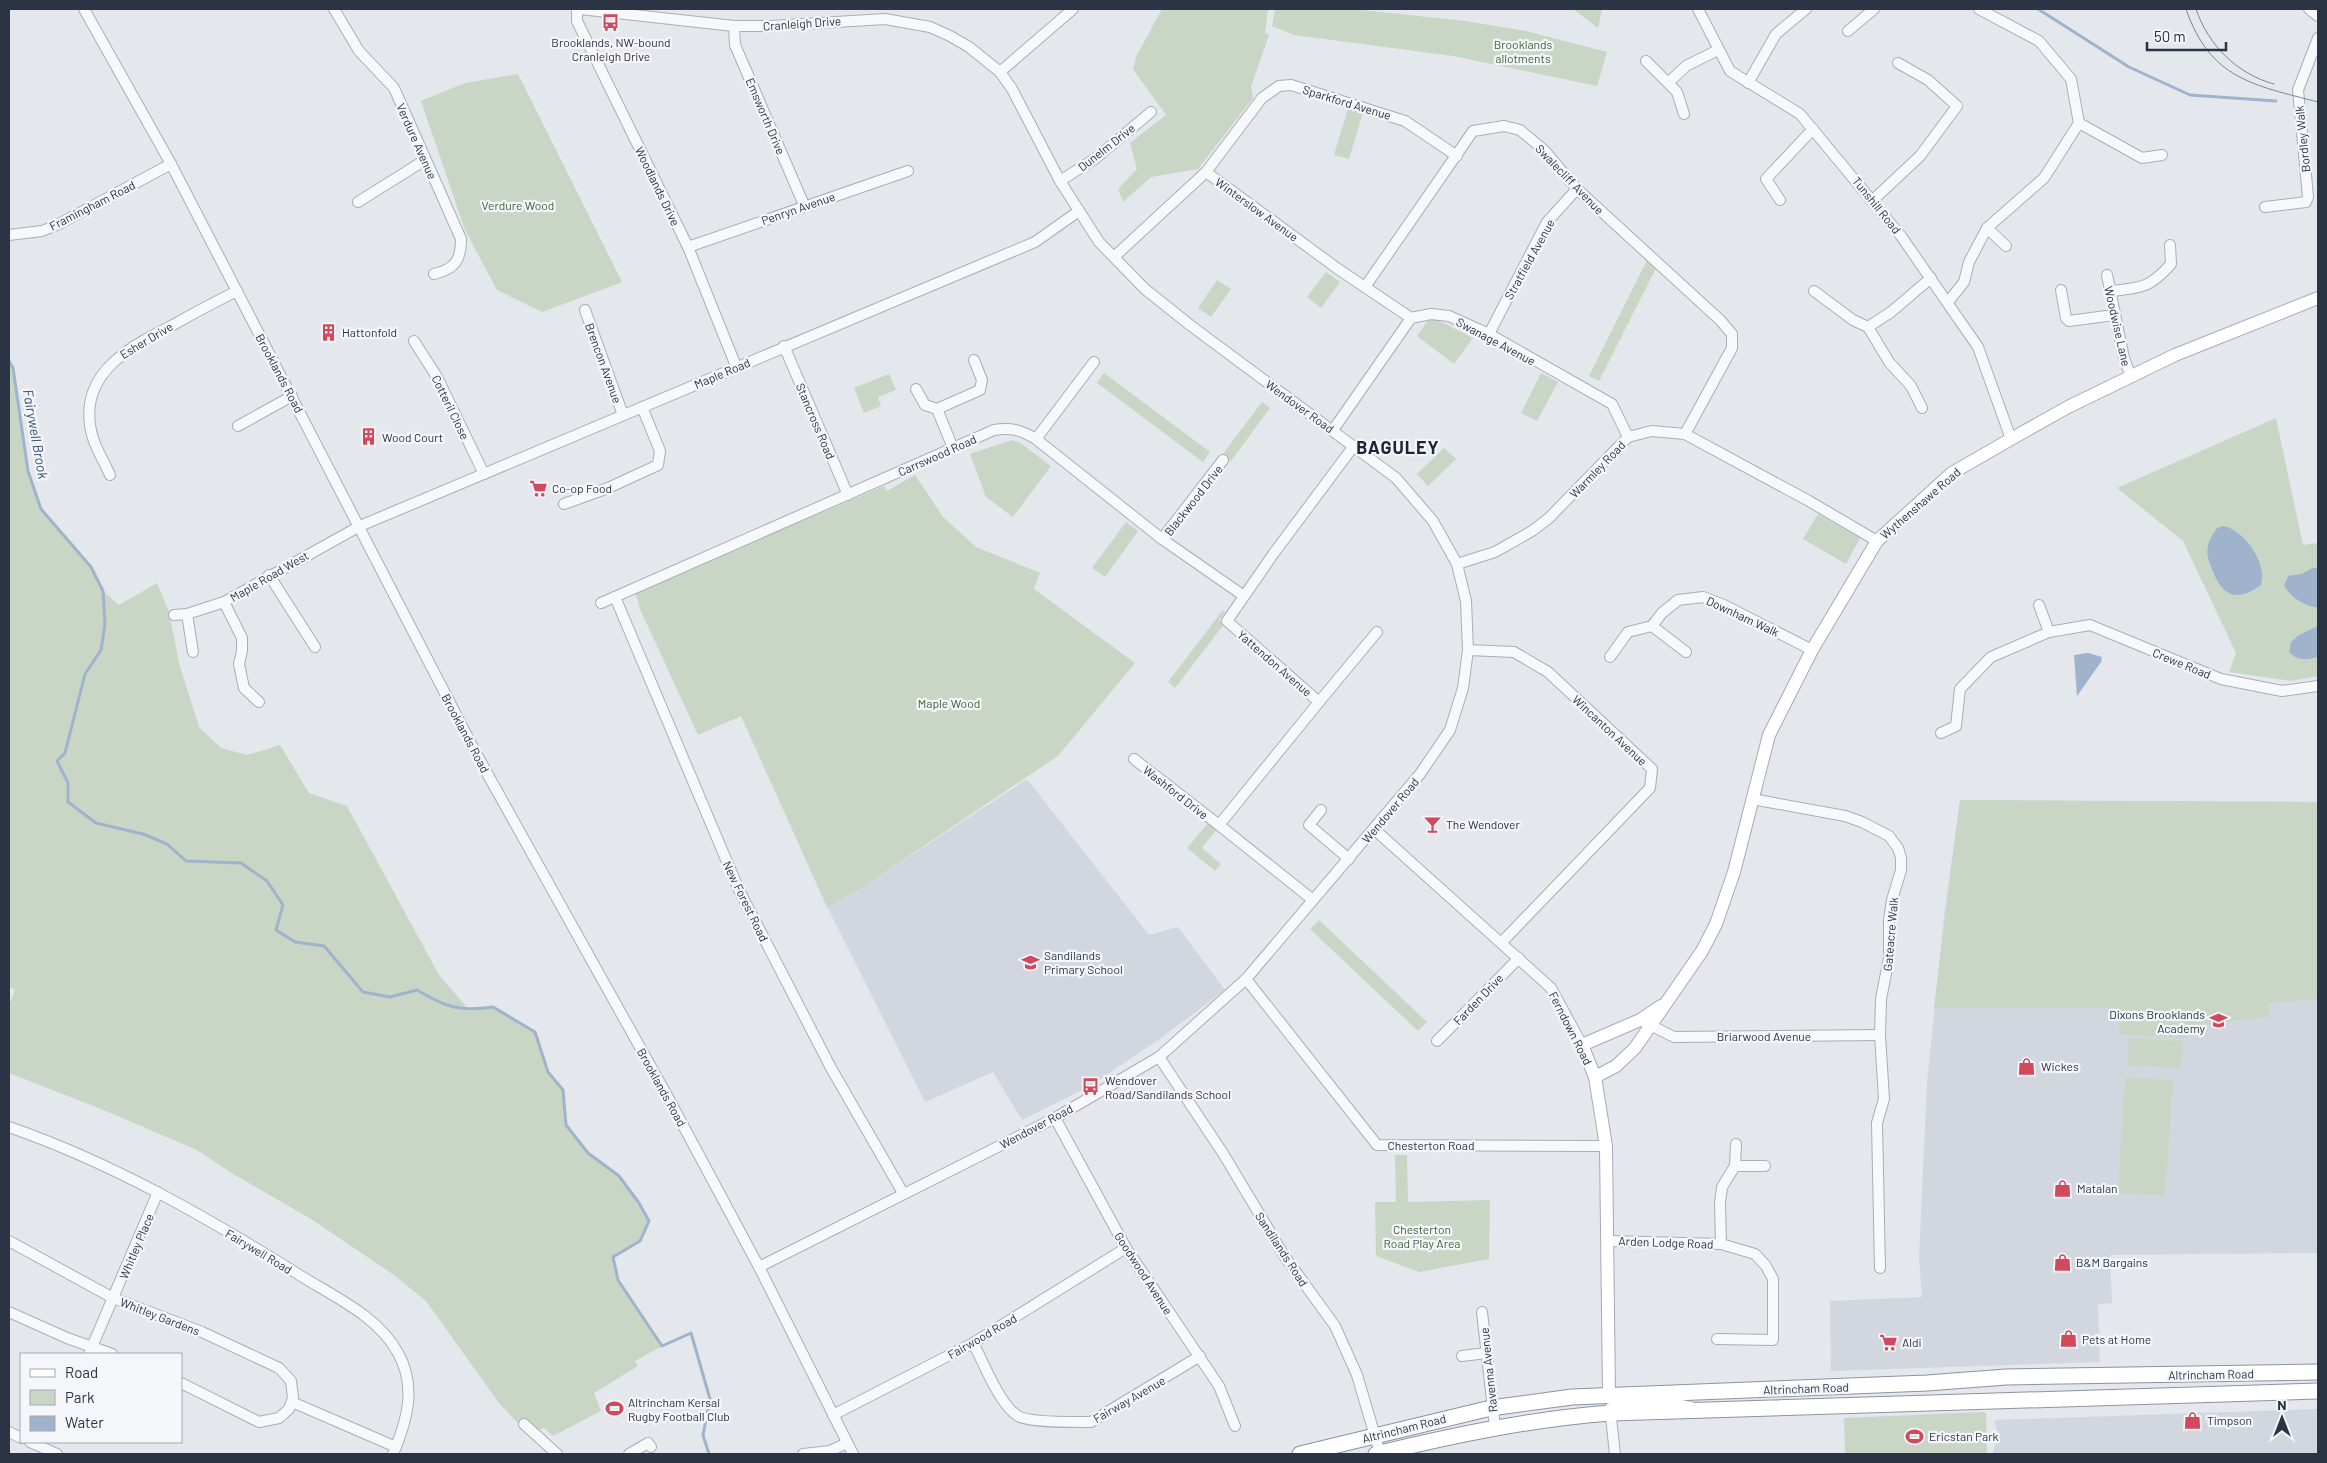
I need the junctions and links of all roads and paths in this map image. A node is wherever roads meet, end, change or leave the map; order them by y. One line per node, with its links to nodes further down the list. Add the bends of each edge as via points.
1 (84, 9): 27 (street, Brooklands Road)
2 (334, 9): 26 (street, Verdure Avenue, via 358,51 394,88)
3 (579, 9): 11 (street, Cranleigh Drive); 42 (street, Woodlands Drive, via 577,21)
4 (1073, 9): 17 (street)
5 (1698, 9): 14 (street, Tunshill Road)
6 (1806, 9): 19 (street, via 1776,34)
7 (1874, 9): 12 (street)
8 (1979, 9): 22 (street, via 2039,42 2072,79)
9 (2309, 9): 10 (street)
10 (2318, 16)
11 (734, 26): 17 (street, Cranleigh Drive, via 885,19 908,22 950,36); 35 (street, Emsworth Drive, via 736,45)
12 (1848, 31)
13 (2318, 38): 36 (street, Bordley Walk, via 2298,90 2308,197 2306,202)
14 (1718, 50): 18 (street, via 1686,66); 19 (street, Tunshill Road, via 1730,71)
15 (1646, 61): 18 (street)
16 (1898, 63): 33 (street, via 1928,80 1957,106 1920,156)
17 (1000, 72): 30 (street, Cranleigh Drive, via 1021,104)
18 (1668, 82): 21 (street, via 1682,103)
19 (1748, 83): 23 (street, Tunshill Road, via 1800,114)
20 (1151, 112): 30 (street, Dunelm Drive, via 1096,158)
21 (1684, 114)
22 (2079, 123): 24 (street, via 2142,158); 38 (street, via 2044,178)
23 (1813, 129): 32 (street, via 1766,179); 33 (street, Tunshill Road)
24 (2162, 155)
25 (1457, 156): 29 (street, Sparkford Avenue, via 1405,121 1291,85 1279,86 1262,98); 31 (street, Swalecliff Avenue, via 1473,132 1504,126 1520,130 1544,150); 47 (street, Swalecliff Avenue)
26 (425, 160): 34 (street); 44 (street, Verdure Avenue, via 462,239 462,255 455,264 442,273)
27 (171, 164): 39 (street, Framingham Road, via 59,224 42,231); 49 (street, Brooklands Road)
28 (908, 171): 35 (street, Penryn Avenue)
29 (1206, 172): 43 (street, Winterslow Avenue); 47 (street, Winterslow Avenue)
30 (1060, 181): 37 (street, Cranleigh Drive)
31 (1577, 189): 58 (street, Stratfield Avenue, via 1547,222); 73 (street, Swalecliff Avenue, via 1732,334 1732,348)
32 (1780, 200)
33 (1872, 200): 46 (street, Tunshill Road)
34 (358, 202)
35 (804, 206): 42 (street, Penryn Avenue)
36 (2265, 207)
37 (1079, 212): 43 (street, Wendover Road); 60 (street, Maple Road, via 1035,242)
38 (1987, 228): 41 (street); 53 (street, via 1969,262 1964,282)
39 (9, 235)
40 (2170, 245): 50 (street, via 2170,264 2157,281)
41 (2006, 246)
42 (688, 247): 63 (street, Woodlands Drive)
43 (1114, 257): 72 (street, Wendover Road, via 1145,289 1190,325)
44 (434, 274)
45 (2107, 275): 50 (street, Woodwise Lane)
46 (1931, 278): 53 (street, Tunshill Road); 57 (street)
47 (1365, 287): 56 (street, Winterslow Avenue)
48 (2061, 290): 55 (street, via 2069,321)
49 (237, 291): 66 (street, Brooklands Road); 81 (street, Esher Drive, via 121,353 105,371 94,392 89,417 95,443)
50 (2111, 291): 55 (street, Woodwise Lane)
51 (1814, 292): 57 (street)
52 (2318, 298): 64 (main road, Wythenshawe Road)
53 (1948, 302): 76 (street, Tunshill Road, via 1978,347)
54 (585, 310): 70 (street, Brencon Avenue)
55 (2114, 315): 64 (street, Woodwise Lane)
56 (1411, 318): 58 (street, Swanage Avenue, via 1431,314 1449,316); 72 (street)
57 (1868, 327): 68 (street, via 1889,362 1911,386)
58 (1488, 334): 74 (street, Swanage Avenue, via 1612,404)
59 (414, 341): 80 (street, Cotteril Close, via 437,377)
60 (784, 346): 63 (street, Maple Road); 82 (street, Stancross Road)
61 (974, 360): 69 (street, via 982,380 980,390)
62 (1094, 362): 75 (street)
63 (736, 366): 67 (street, Maple Road)
64 (2131, 376): 76 (main road, Wythenshawe Road)
65 (916, 388): 69 (street, via 925,405)
66 (292, 396): 71 (street); 84 (street, Brooklands Road)
67 (642, 407): 70 (street, Maple Road); 83 (street, via 660,450 658,465)
68 (1922, 408)
69 (937, 409): 78 (street)
70 (623, 415): 80 (street, Maple Road)
71 (238, 426)
72 (1333, 430): 77 (street, Wendover Road)
73 (1685, 434): 74 (street, Warmley Road, via 1652,432); 86 (street, Warmley Road)
74 (1628, 437): 87 (street, Warmley Road, via 1543,522 1495,552)
75 (1036, 438): 78 (street, Carrswood Road, via 1008,428 994,430); 85 (street, Carrswood Road)
76 (2011, 439): 86 (main road, Wythenshawe Road, via 1952,473)
77 (1353, 447): 87 (street, Wendover Road, via 1396,478 1415,498 1433,521); 89 (street, Yattendon Avenue)
78 (953, 448): 82 (street, Carrswood Road)
79 (1223, 460): 85 (street, Blackwood Drive)
80 (484, 474): 84 (street, Maple Road)
81 (110, 475)
82 (848, 495): 90 (street, Carrswood Road)
83 (564, 504)
84 (360, 526): 88 (street, Maple Road West); 137 (street, Brooklands Road, via 478,757)
85 (1162, 539): 89 (street, Carrswood Road)
86 (1877, 541): 101 (main road, Wythenshawe Road)
87 (1457, 564): 100 (street, Wendover Road, via 1466,601)
88 (269, 575): 91 (street, Maple Road West); 99 (street)
89 (1244, 596): 107 (street, Yattendon Avenue, via 1227,621)
90 (615, 597): 92 (street, Carrswood Road); 132 (street, New Forest Road, via 739,890 831,1068)
91 (224, 602): 94 (street, Maple Road West); 106 (street, via 242,638 239,664 244,688)
92 (601, 603)
93 (2039, 605): 98 (street)
94 (186, 614): 95 (street, Maple Road West); 102 (street)
95 (174, 615)
96 (1652, 626): 101 (street, Downham Walk, via 1678,600 1703,597); 103 (street); 104 (street, via 1628,632)
97 (1377, 632): 107 (street)
98 (2049, 632): 105 (street, Crewe Road, via 2090,625 2221,679 2282,691); 108 (street, Crewe Road, via 1991,657 1960,689 1956,726)
99 (315, 647)
100 (1468, 650): 113 (street, Wendover Road, via 1463,688 1450,730 1420,774); 116 (street, Wincanton Avenue, via 1514,652 1548,672 1652,768 1650,788)
101 (1812, 650): 110 (main road, Wythenshawe Road, via 1769,735)
102 (193, 652)
103 (1686, 652)
104 (1610, 657)
105 (2318, 686)
106 (259, 702)
107 (1319, 702): 112 (street, Yattendon Avenue)
108 (1941, 733)
109 (1134, 759): 112 (street, Washford Drive)
110 (1752, 799): 119 (main road, Wythenshawe Road, via 1734,872 1716,924 1693,965 1666,1003); 120 (street, Gateacre Walk, via 1845,816 1889,836 1898,848 1901,870 1889,920 1889,958 1881,999)
111 (1321, 810): 114 (street, via 1309,825)
112 (1219, 825): 115 (street)
113 (1374, 829): 114 (street, Wendover Road); 116 (street, Ferndown Road)
114 (1349, 859): 115 (street, Wendover Road)
115 (1313, 900): 118 (street, Wendover Road)
116 (1502, 942): 117 (street, Ferndown Road)
117 (1519, 958): 121 (street, Farden Drive); 122 (street, Ferndown Road, via 1551,988)
118 (1246, 979): 123 (street, Wendover Road); 128 (street, Chesterton Road, via 1377,1145)
119 (1646, 1024): 120 (street, Briarwood Avenue, via 1674,1036); 122 (main road); 124 (main road, Wythenshawe Road, via 1635,1048 1616,1066)
120 (1880, 1035): 138 (street, Gateacre Walk, via 1884,1099 1877,1123)
121 (1437, 1041)
122 (1582, 1045): 124 (main road, Ferndown Road)
123 (1159, 1057): 125 (street, Wendover Road); 161 (street, Sandilands Road, via 1285,1256 1335,1326 1357,1375)
124 (1595, 1077): 128 (main road, Ferndown Road)
125 (1055, 1118): 132 (street, Wendover Road); 136 (street, Goodwood Avenue)
126 (9, 1127): 131 (street, Fairywell Road, via 103,1165)
127 (1736, 1144): 129 (street)
128 (1606, 1146): 134 (main road, Ferndown Road)
129 (1735, 1166): 130 (street); 135 (street, via 1722,1187)
130 (1766, 1166)
131 (158, 1192): 139 (street, Whitley Place); 166 (street, Fairywell Road, via 302,1277 383,1333 401,1358 409,1386 408,1413)
132 (904, 1193): 137 (street, Wendover Road)
133 (9, 1241): 139 (street, Whitley Gardens)
134 (1608, 1241): 135 (street, Arden Lodge Road); 152 (main road, Ferndown Road)
135 (1721, 1244): 142 (street, Arden Lodge Road, via 1755,1254 1766,1266 1773,1279 1773,1340)
136 (1126, 1248): 143 (street, Fairwood Road); 147 (street, Goodwood Avenue)
137 (759, 1268): 157 (street, Brooklands Road)
138 (1880, 1268)
139 (113, 1298): 144 (street, Whitley Place); 153 (street, Whitley Gardens, via 202,1332 280,1368 291,1381)
140 (9, 1312): 144 (street)
141 (1482, 1312): 146 (street, Ravenna Avenue)
142 (1717, 1339)
143 (973, 1343): 147 (street, Fairway Avenue, via 1005,1402 1019,1416 1054,1421 1091,1422); 157 (street, Fairwood Road)
144 (90, 1351): 145 (street)
145 (105, 1353)
146 (1486, 1353): 148 (street); 154 (street, Ravenna Avenue)
147 (1200, 1356): 159 (street, Goodwood Avenue, via 1220,1386)
148 (1462, 1356)
149 (2318, 1372): 152 (highway, Altrincham Road, via 2018,1376 1927,1383)
150 (182, 1384): 153 (street, via 259,1422 278,1418)
151 (2318, 1391): 155 (highway, Altrincham Road)
152 (1609, 1394): 154 (highway, Altrincham Road); 155 (main road, via 1617,1404 1666,1402); 156 (street)
153 (292, 1402): 166 (street)
154 (1491, 1408): 160 (street, Ravenna Avenue); 161 (highway, Altrincham Road)
155 (1695, 1410): 156 (highway, Altrincham Road)
156 (1611, 1413): 160 (highway, Altrincham Road, via 1532,1420); 173 (street)
157 (832, 1415): 163 (street, Brooklands Road)
158 (524, 1424): 167 (street)
159 (1235, 1426)
160 (1495, 1427): 172 (highway, Altrincham Road)
161 (1375, 1435): 171 (highway, Altrincham Road); 172 (street, Sandilands Road)
162 (33, 1443): 165 (street)
163 (847, 1443): 169 (street, via 830,1451); 170 (street, Brooklands Road)
164 (651, 1447): 168 (street, via 648,1443)
165 (52, 1449)
166 (395, 1451)
167 (556, 1454)
168 (629, 1454)
169 (803, 1454)
170 (853, 1454)
171 (1300, 1454)
172 (1378, 1454)
173 (1615, 1454)

